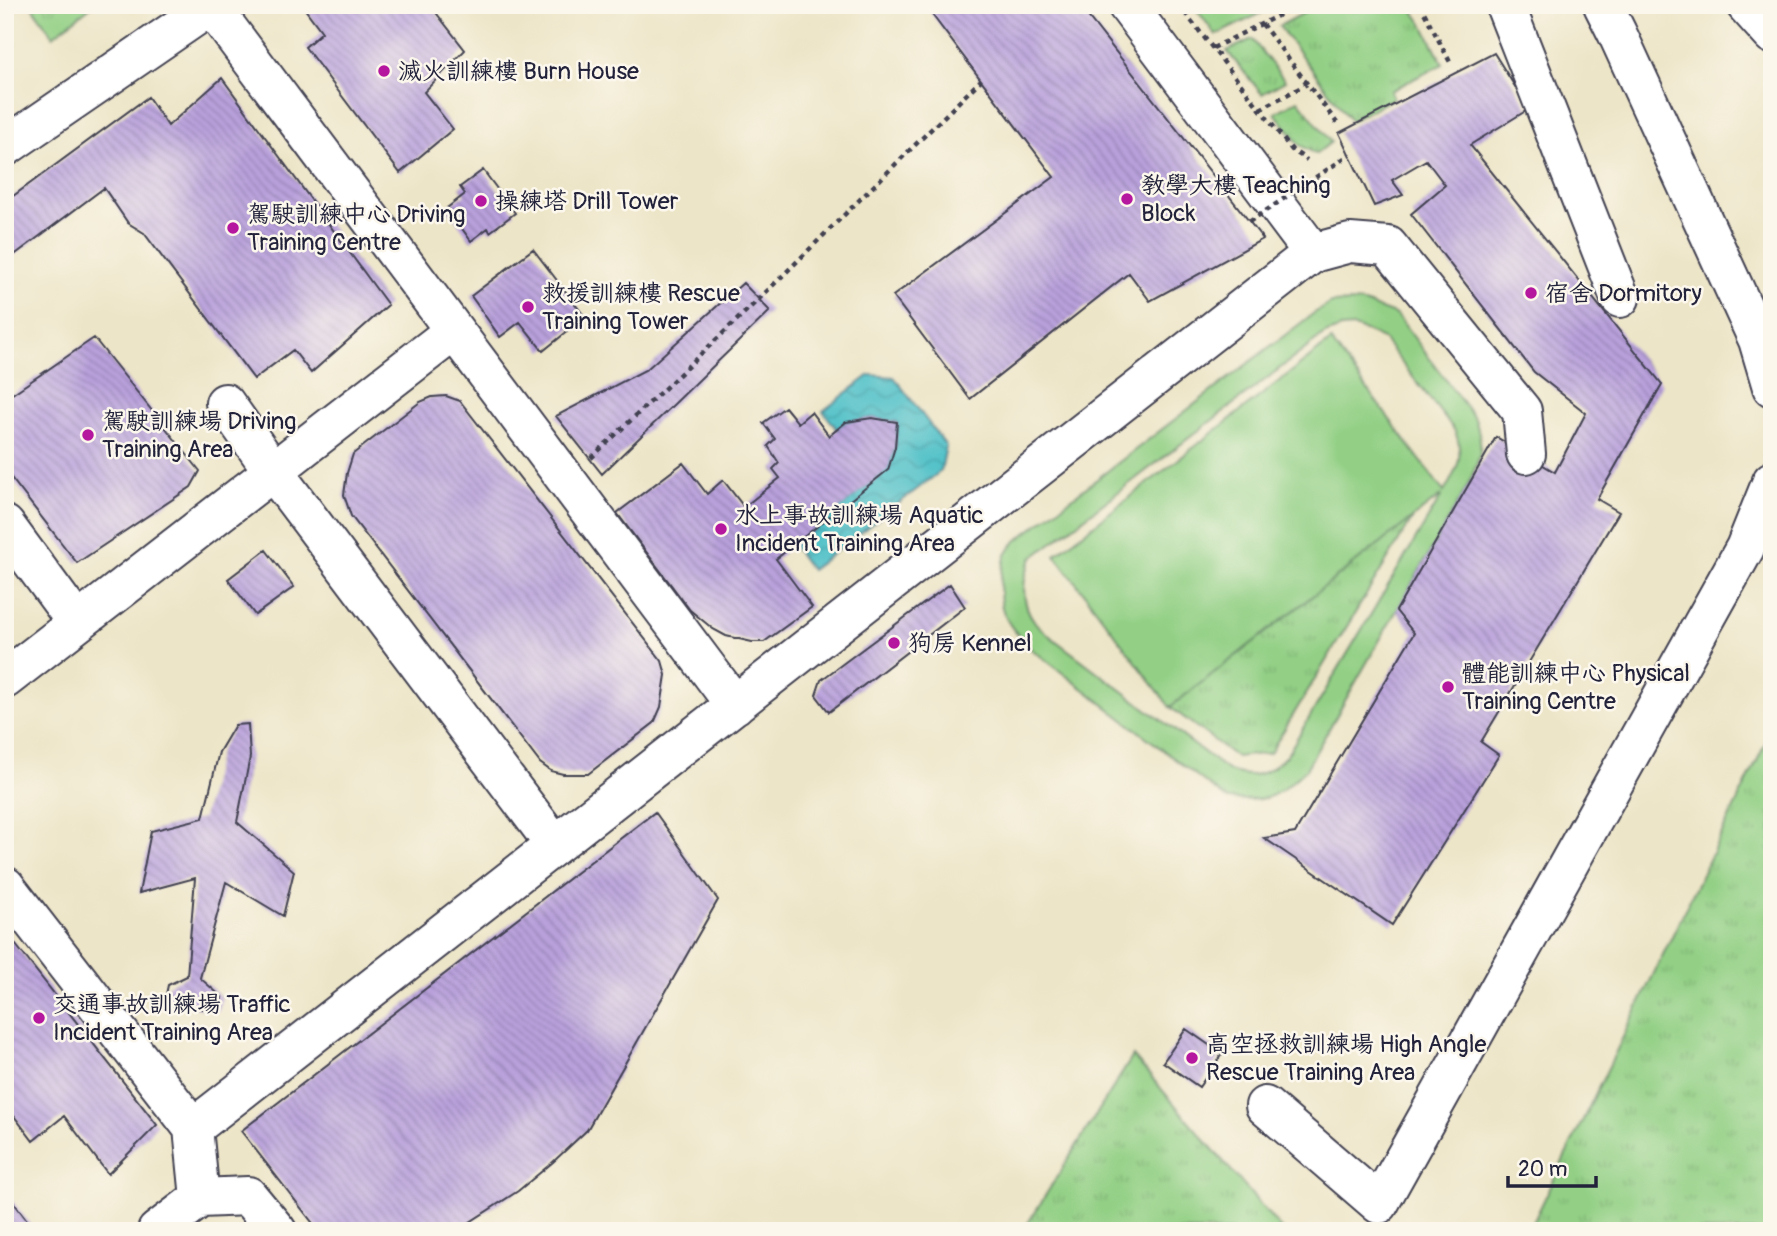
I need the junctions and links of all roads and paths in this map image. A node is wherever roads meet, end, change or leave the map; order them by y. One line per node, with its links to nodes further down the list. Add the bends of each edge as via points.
1 (1127, 5): 21 (street)
2 (1179, 5): 11 (path)
3 (1299, 5): 9 (path)
4 (1418, 5): 12 (path)
5 (1505, 5): 22 (street)
6 (1603, 5): 24 (street, via 1758,340)
7 (1746, 5): 10 (street)
8 (212, 6): 17 (street); 23 (street)
9 (1262, 24): 11 (path); 14 (path)
10 (1772, 34)
11 (1213, 48): 15 (path)
12 (1451, 64)
13 (981, 80): 27 (path)
14 (1307, 84): 15 (path); 16 (path)
15 (1260, 109): 19 (path, via 1292,150)
16 (1337, 122)
17 (7, 142)
18 (1349, 155): 20 (path, bridge)
19 (1307, 160)
20 (1249, 222)
21 (1313, 253): 26 (street, via 1350,243 1388,246 1522,411); 33 (street)
22 (1620, 298)
23 (454, 331): 28 (street); 33 (street)
24 (1772, 387)
25 (225, 402): 28 (street)
26 (1526, 454)
27 (590, 459)
28 (273, 471): 31 (street); 34 (street)
29 (1772, 481): 36 (street, via 1745,548 1379,1204)
30 (5, 525): 31 (street)
31 (77, 623): 32 (street)
32 (5, 679)
33 (735, 705): 34 (street)
34 (555, 845): 37 (street)
35 (5, 886): 37 (street)
36 (1265, 1106)
37 (193, 1128): 38 (street)
38 (200, 1198): 39 (street); 40 (street, via 248,1196)
39 (157, 1231)
40 (277, 1231)

